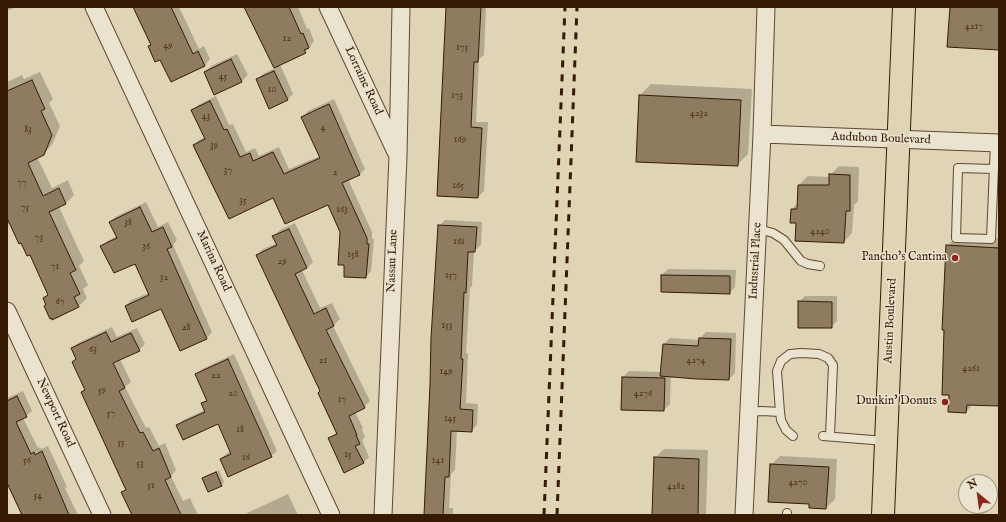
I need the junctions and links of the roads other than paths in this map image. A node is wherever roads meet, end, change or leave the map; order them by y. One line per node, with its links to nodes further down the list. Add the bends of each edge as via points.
1 (94, 7): 19 (street, Marina Road)
2 (328, 7): 9 (street, Lorraine Road)
3 (401, 7): 9 (street, Nassau Lane)
4 (766, 7): 6 (street, Industrial Place)
5 (904, 7): 7 (main road, Austin Boulevard)
6 (762, 134): 7 (street, Audubon Boulevard); 11 (street, Industrial Place)
7 (899, 139): 8 (street, Audubon Boulevard); 17 (main road, Austin Boulevard)
8 (997, 143): 10 (lane)
9 (398, 156): 20 (street, Nassau Lane)
10 (994, 169): 10 (lane, via 991,239 956,238 958,168)
11 (758, 229): 12 (lane, via 773,233 784,240 801,262); 14 (street, Industrial Place)
12 (820, 266)
13 (7, 311): 18 (street, Newport Road)
14 (749, 412): 15 (lane); 21 (street, Industrial Place)
15 (780, 412): 16 (lane, via 786,430); 17 (lane, via 777,371 781,361 790,354 819,354 828,358 833,366 827,436)
16 (793, 436)
17 (886, 441): 22 (main road, Austin Boulevard)
18 (102, 515)
19 (331, 515)
20 (383, 515)
21 (744, 515)
22 (883, 515)

